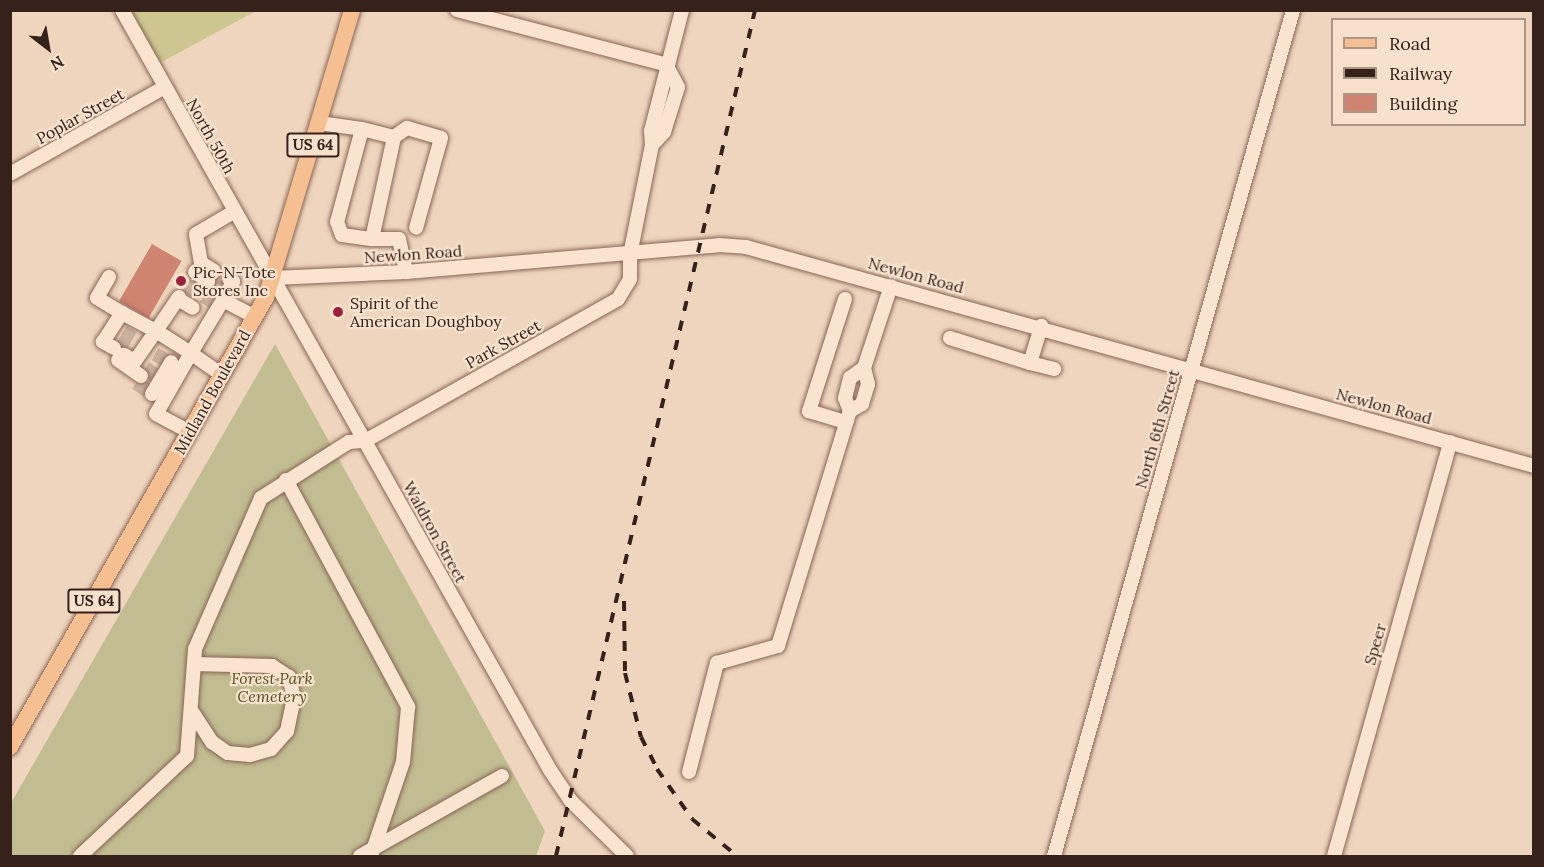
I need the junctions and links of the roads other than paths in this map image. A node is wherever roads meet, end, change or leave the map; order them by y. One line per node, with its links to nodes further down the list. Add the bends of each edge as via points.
1 (122, 10): 7 (street, North 50th)
2 (352, 10): 8 (main road, Midland Boulevard / US 64)
3 (457, 10): 6 (street)
4 (682, 10): 6 (street, Park Street)
5 (1293, 10): 32 (street, North 6th Street)
6 (667, 66): 15 (street, Park Street)
7 (165, 87): 11 (street, Poplar Street); 12 (street, North 50th)
8 (319, 123): 9 (street); 19 (main road, Midland Boulevard / US 64)
9 (362, 129): 10 (street); 13 (street, via 337,222 342,235)
10 (394, 137): 13 (street); 14 (street, via 407,129 441,138 421,229)
11 (10, 174)
12 (235, 211): 17 (street, via 196,234 196,271); 19 (street, North 50th)
13 (372, 239): 14 (street)
14 (399, 239): 16 (street)
15 (630, 255): 16 (street, Newlon Road); 20 (street, Newlon Road, via 709,246 746,247); 36 (street, Park Street, via 630,279 618,299)
16 (406, 272): 19 (street, Newlon Road)
17 (211, 276)
18 (110, 277): 23 (street, via 97,298)
19 (273, 278): 24 (main road, Midland Boulevard / US 64); 36 (street, Waldron Street)
20 (891, 286): 25 (street, Newlon Road); 34 (street, via 864,368 868,384 862,404)
21 (845, 298): 34 (street, via 809,411)
22 (193, 308): 26 (street, via 178,298)
23 (122, 313): 26 (street); 29 (street)
24 (255, 317): 28 (street, via 223,295); 33 (main road, Midland Boulevard / US 64)
25 (1041, 326): 30 (street); 32 (street, Newlon Road)
26 (156, 331): 28 (street); 29 (street)
27 (950, 338): 30 (street)
28 (191, 353): 29 (street); 33 (street)
29 (142, 362): 35 (street, via 156,414)
30 (1030, 363): 31 (street)
31 (1054, 369)
32 (1192, 369): 37 (street, Newlon Road); 49 (street, North 6th Street)
33 (222, 375): 35 (main road, Midland Boulevard / US 64)
34 (848, 416): 43 (street, via 778,646 717,663)
35 (190, 432): 42 (main road, Midland Boulevard / US 64)
36 (365, 441): 39 (street, Park Street, via 349,442); 48 (street, Waldron Street, via 571,801)
37 (1450, 442): 38 (street, Newlon Road); 50 (street, Speer)
38 (1533, 466)
39 (286, 480): 40 (street, Park Street, via 261,498 195,649); 45 (street, via 408,707 403,762)
40 (194, 663): 41 (street); 41 (street, via 272,666 289,677 294,698 287,731 272,749 250,754 228,753 212,742)
41 (193, 713): 46 (street, via 187,756)
42 (10, 747)
43 (689, 772)
44 (502, 776): 45 (street)
45 (372, 853): 47 (street)
46 (80, 856)
47 (360, 856)
48 (627, 856)
49 (1054, 856)
50 (1334, 856)

